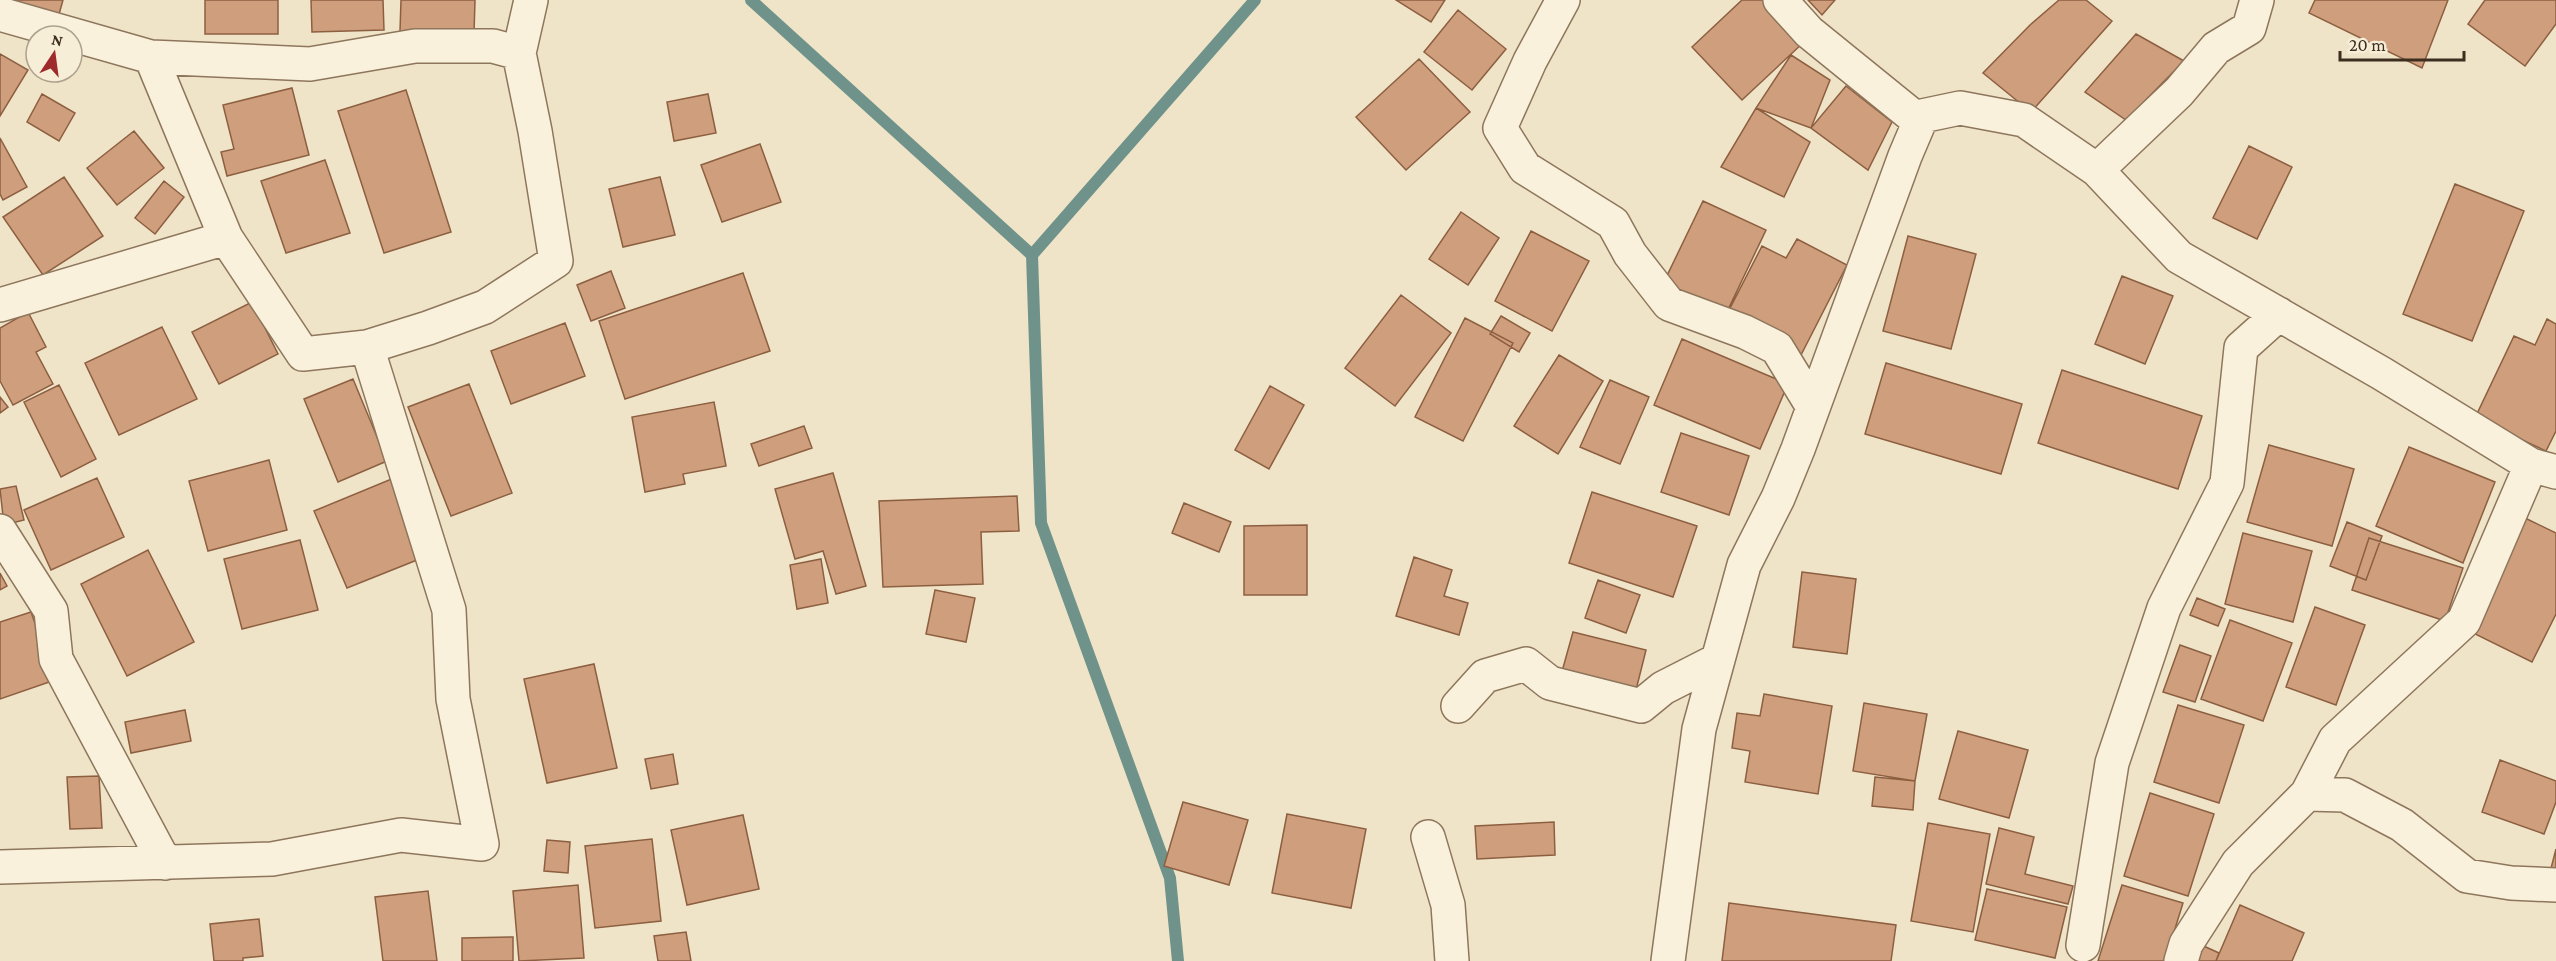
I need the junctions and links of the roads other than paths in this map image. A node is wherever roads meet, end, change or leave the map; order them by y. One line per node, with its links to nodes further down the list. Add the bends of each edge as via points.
1 (531, 0): 6 (street)
2 (1563, 0): 14 (street, via 1500,128 1525,168 1613,223 1630,254 1669,304 1777,348)
3 (1780, 0): 8 (street, via 1809,32)
4 (2257, 0): 9 (street, via 2249,28 2216,48 2179,92)
5 (0, 14): 7 (street)
6 (519, 53): 7 (street, via 493,46 415,46 310,63); 13 (street, via 556,261 485,307)
7 (151, 57): 10 (street)
8 (1920, 122): 9 (street, via 1922,116 1960,108 2024,120); 14 (street)
9 (2097, 170): 12 (street, via 2179,257)
10 (226, 238): 11 (street); 13 (street, via 303,354)
11 (0, 305)
12 (2279, 314): 15 (street); 24 (street, via 2241,348 2227,483 2164,608 2112,764)
13 (367, 347): 21 (street, via 449,610 453,699 482,844 401,835 272,859)
14 (1813, 407): 17 (street, via 1778,498 1744,564)
15 (2544, 468): 19 (street, via 2464,621 2334,740)
16 (0, 531): 21 (street, via 51,611 56,659)
17 (1718, 660): 18 (street, via 1663,688 1641,706 1550,683 1526,664 1485,676); 26 (street, via 1699,729)
18 (1458, 706)
19 (2307, 794): 23 (street, via 2345,795 2402,825 2467,876); 27 (street, via 2238,863 2186,944)
20 (1428, 837): 25 (street, via 1448,905)
21 (165, 862): 22 (street)
22 (0, 867)
23 (2556, 885)
24 (2083, 945)
25 (1452, 961)
26 (1668, 961)
27 (2181, 961)

